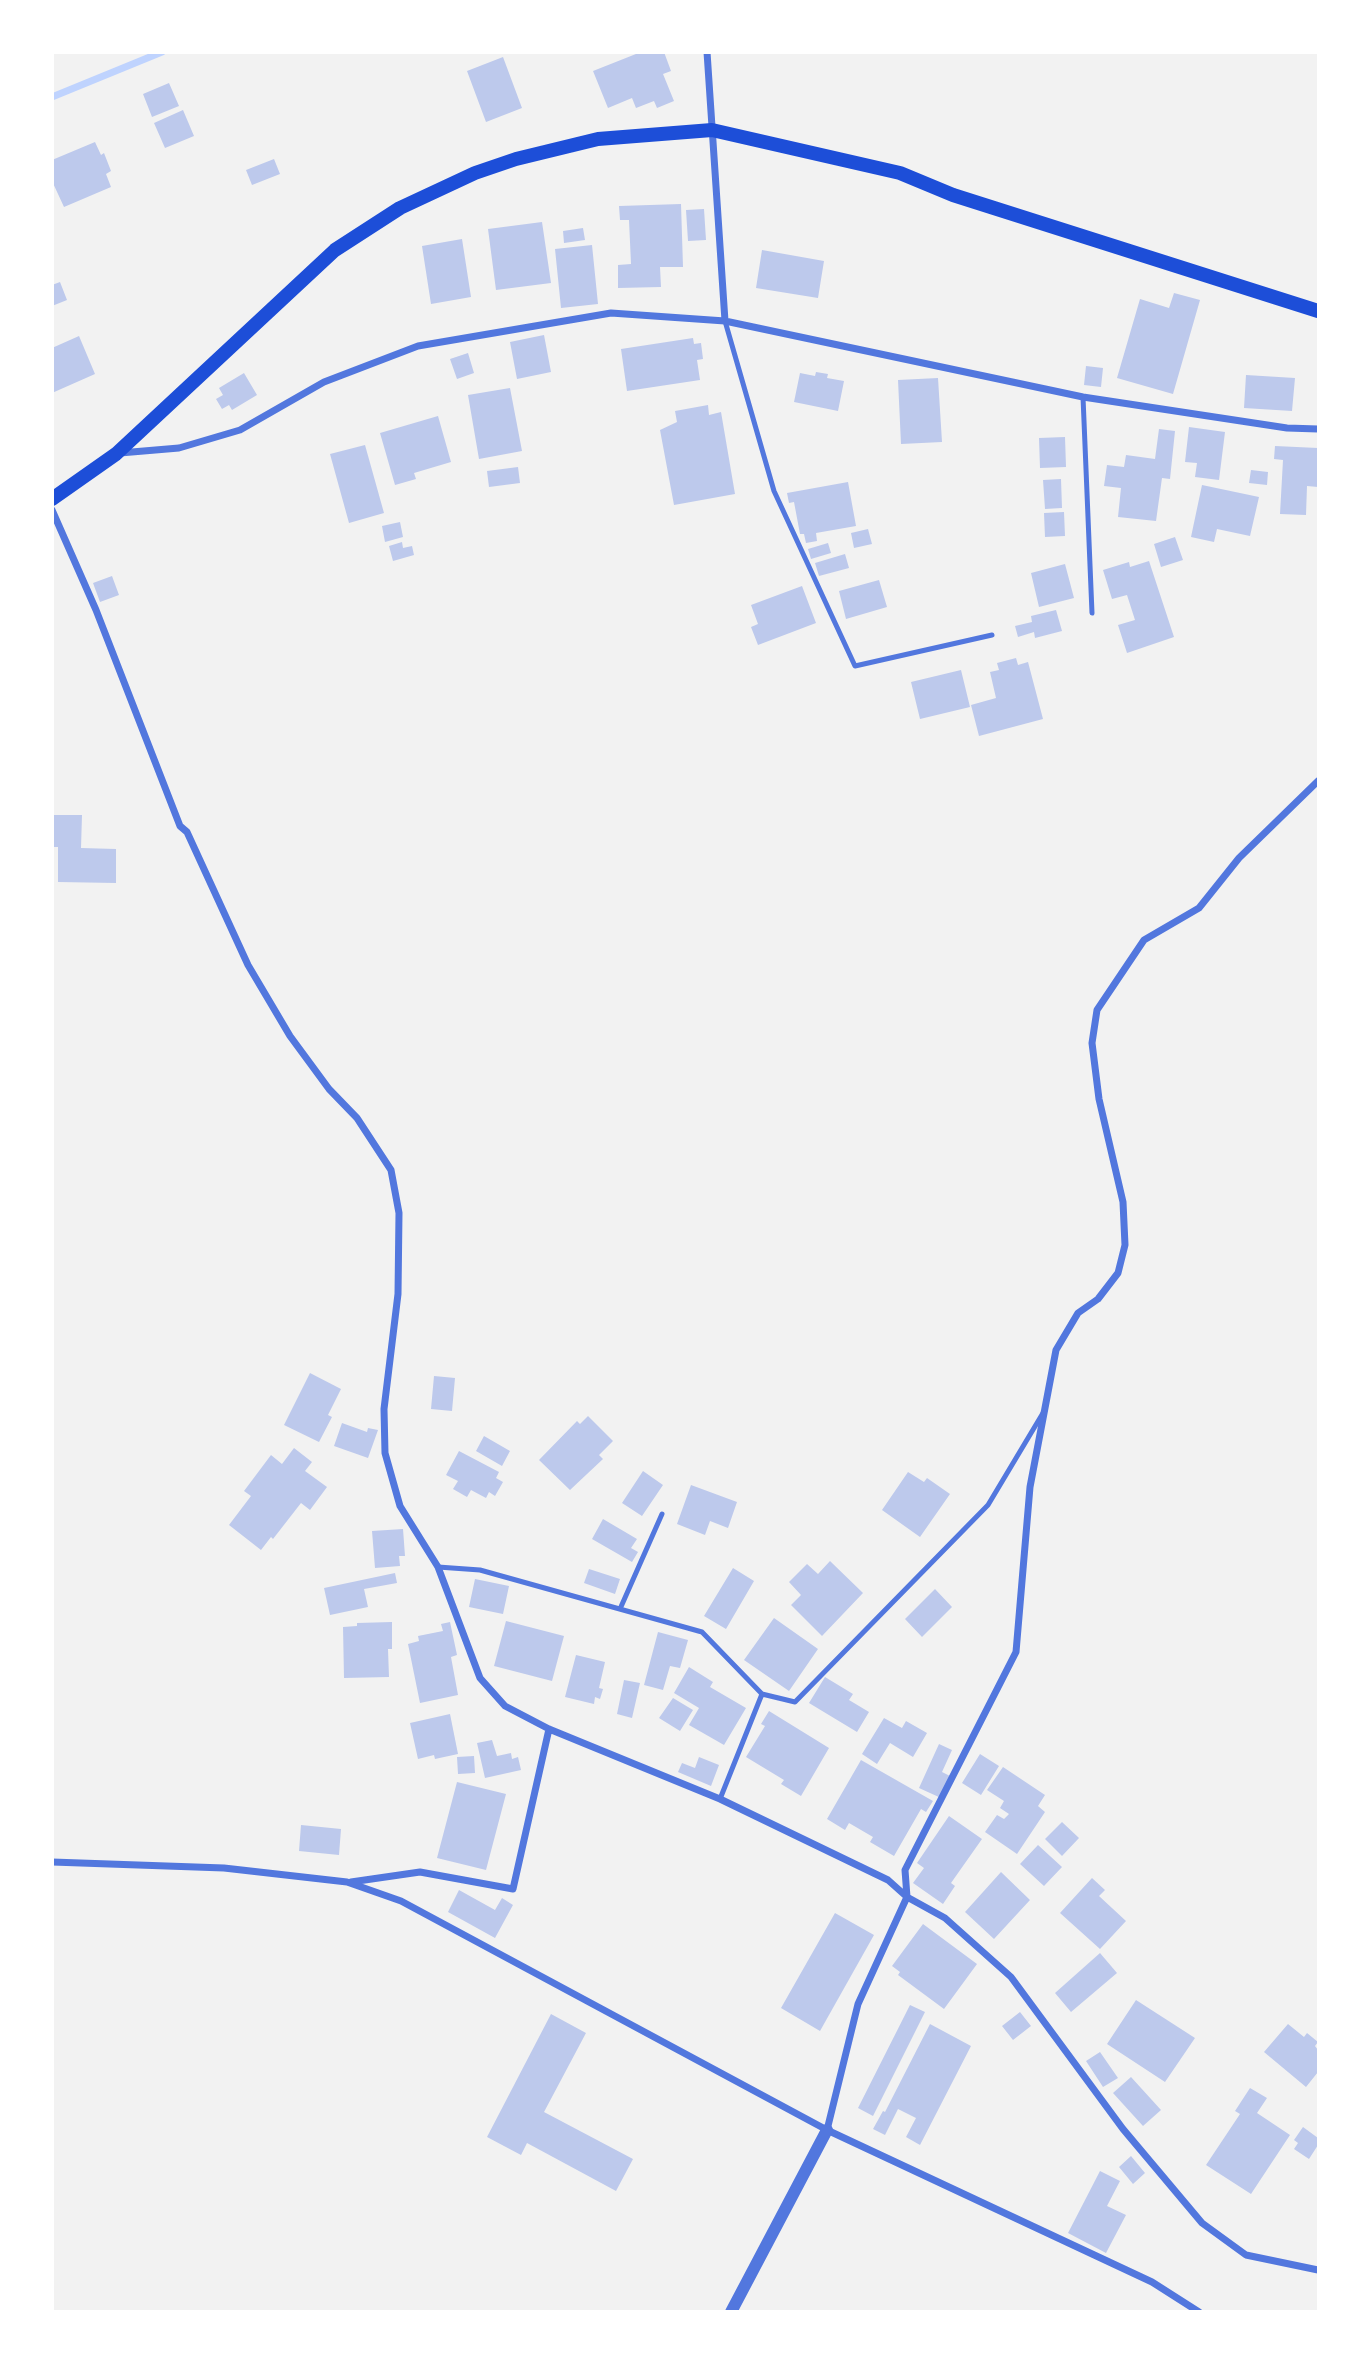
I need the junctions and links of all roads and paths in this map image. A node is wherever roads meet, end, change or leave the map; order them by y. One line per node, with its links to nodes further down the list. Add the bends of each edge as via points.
1 (707, 52): 2 (street)
2 (712, 130): 3 (main road, via 900,173 953,195); 4 (street); 7 (main road, via 598,139 516,159 400,208 335,250)
3 (1318, 311)
4 (725, 321): 5 (street); 7 (street, via 611,313 418,346 324,382 240,430 179,448); 11 (lane, via 774,491 855,666)
5 (1083, 397): 6 (street); 10 (lane)
6 (1318, 429)
7 (116, 454): 8 (main road)
8 (52, 499)
9 (52, 510): 15 (street, via 180,825 248,965 290,1036 357,1118 391,1170 399,1213 398,1294 384,1409 385,1453 400,1507)
10 (1092, 613)
11 (992, 635)
12 (1318, 781): 13 (street, via 1240,858 1199,908 1144,940 1097,1010 1092,1043 1099,1099 1123,1202 1125,1245 1118,1273 1098,1298 1078,1313 1056,1350)
13 (1043, 1413): 17 (lane, via 988,1506 795,1702); 22 (street, via 1030,1487 1016,1652 905,1870)
14 (662, 1514): 16 (lane)
15 (438, 1567): 16 (lane, via 480,1570); 18 (street, via 480,1678 505,1706)
16 (620, 1609): 17 (lane, via 702,1632)
17 (762, 1694): 19 (lane)
18 (549, 1729): 19 (street); 21 (street, via 513,1889 421,1872)
19 (720, 1799): 22 (street, via 888,1880)
20 (52, 1862): 21 (street, via 220,1868)
21 (347, 1882): 23 (street, via 401,1901)
22 (907, 1897): 23 (street, via 858,2004); 24 (street, via 945,1918 1011,1977 1122,2129 1202,2223 1246,2255)
23 (827, 2130): 25 (street); 26 (street, via 1152,2282)
24 (1318, 2270)
25 (731, 2312)
26 (1199, 2312)

